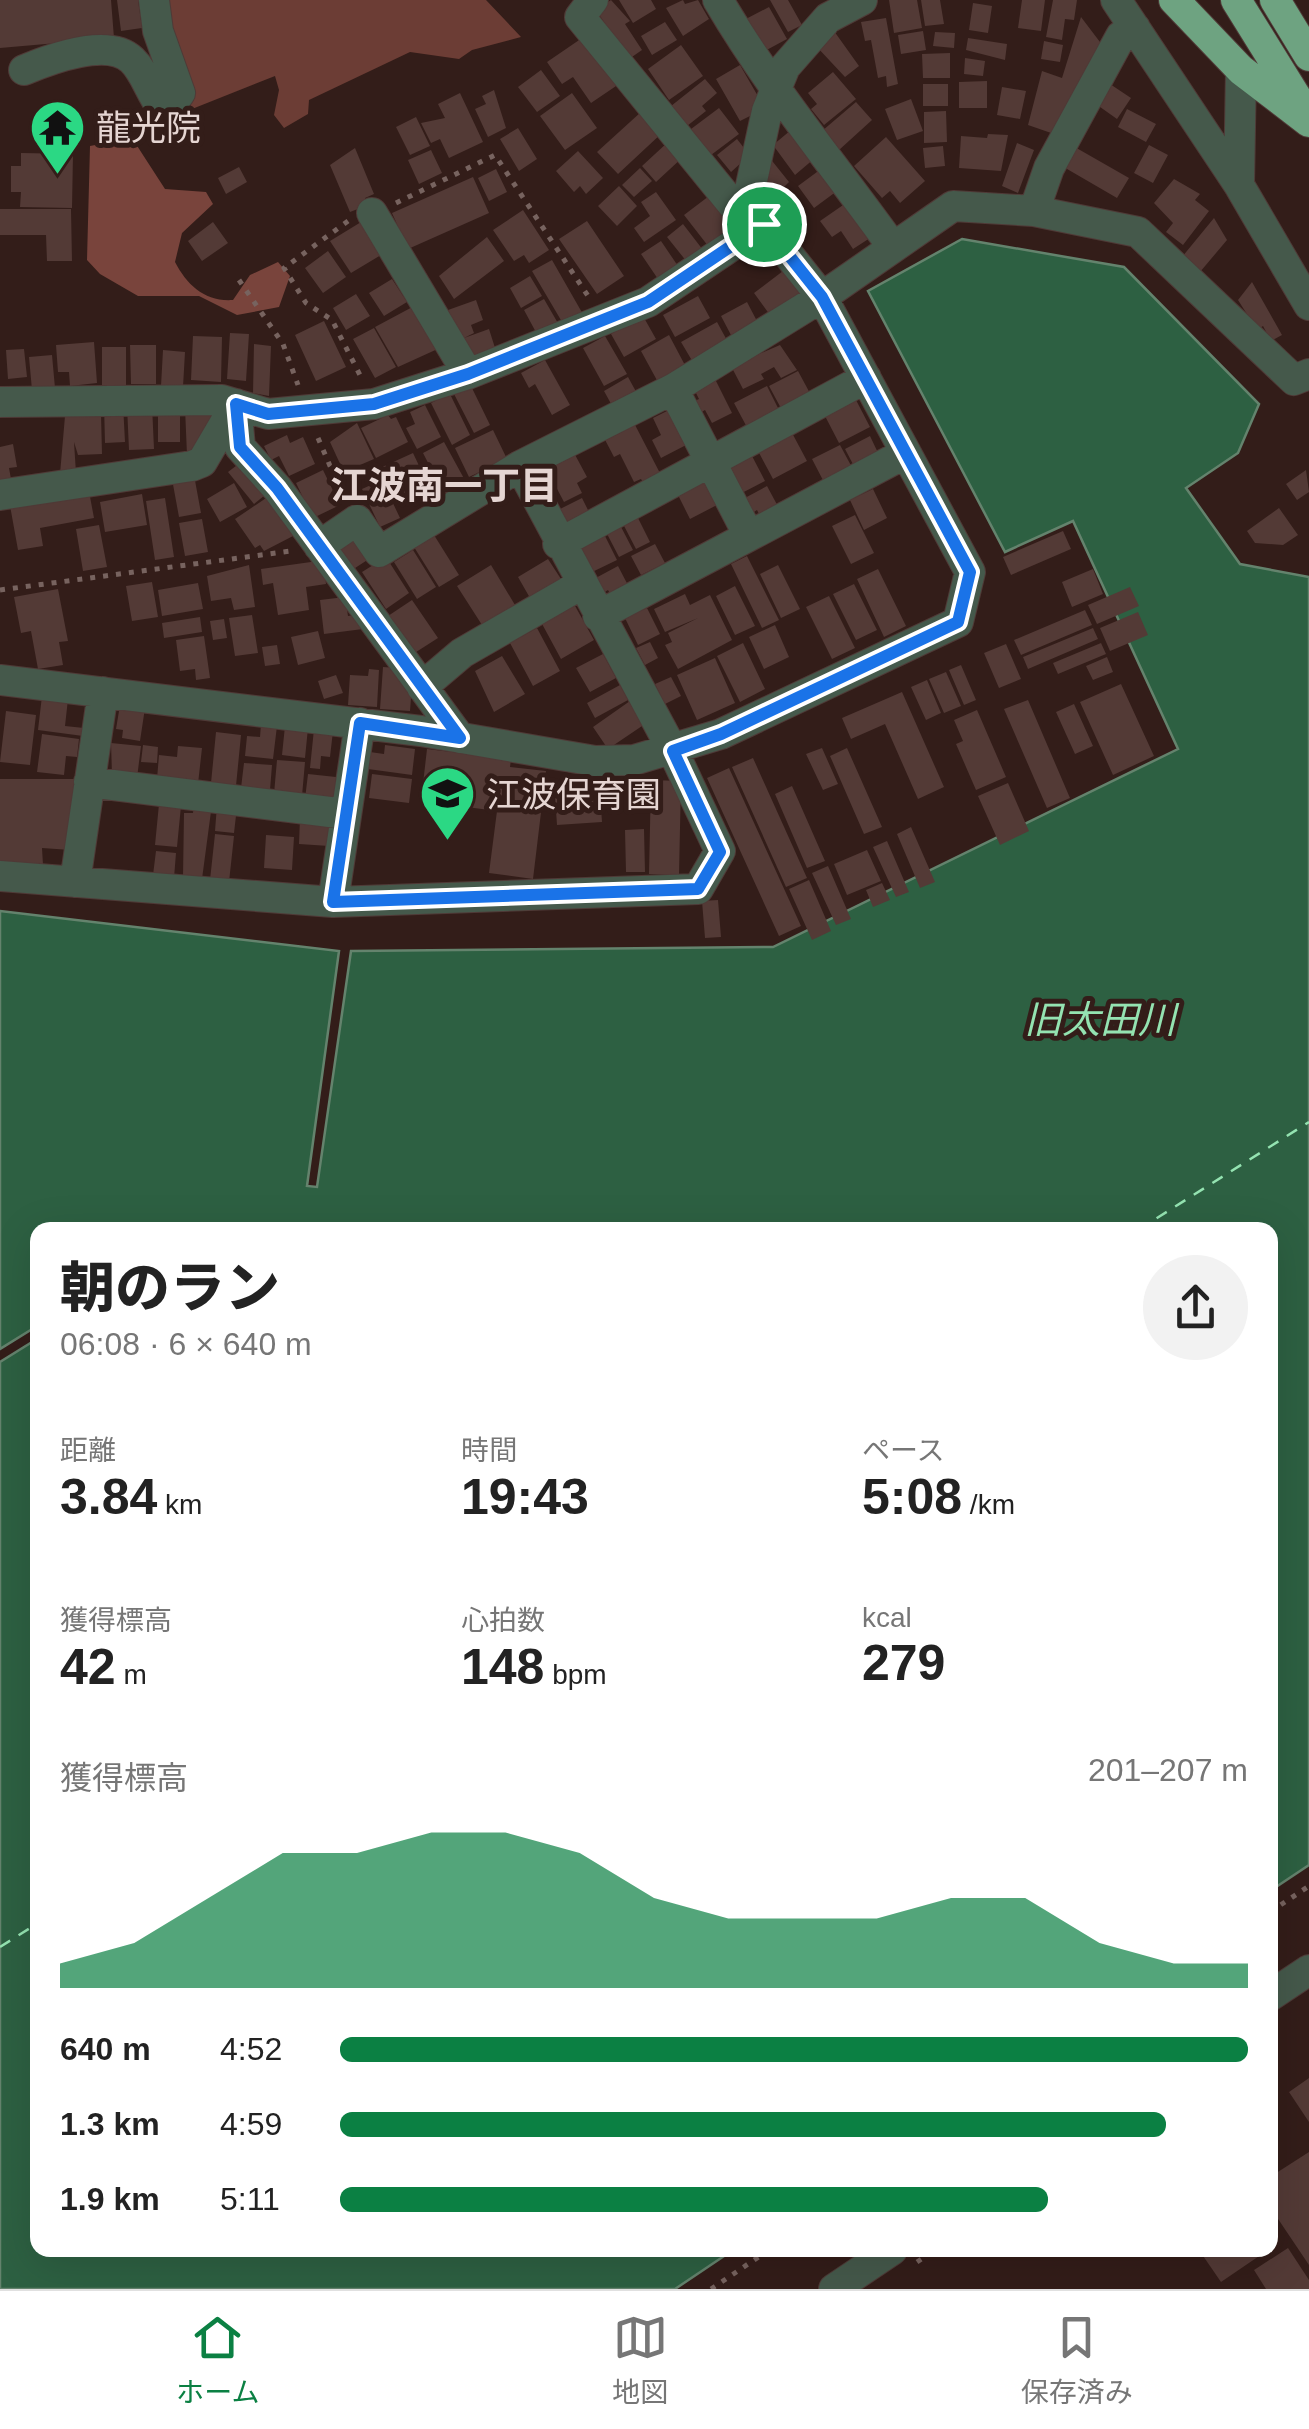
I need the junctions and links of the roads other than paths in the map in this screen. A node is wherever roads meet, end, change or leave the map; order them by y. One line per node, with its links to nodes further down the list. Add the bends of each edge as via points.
1 (154, 0): 12 (street, via 180,93 169,108 148,91 137,64 110,50)
2 (593, 0): 19 (street, via 580,17 733,206)
3 (718, 0): 14 (street)
4 (862, 0): 14 (street, via 828,18 801,46)
5 (1116, 0): 10 (street)
6 (1174, 0): 13 (highway)
7 (1236, 0): 15 (highway)
8 (1277, 5): 9 (street); 11 (highway)
9 (1309, 25)
10 (1135, 28): 16 (street); 17 (street, via 1121,36)
11 (1309, 56)
12 (24, 70)
13 (1241, 70): 15 (highway); 16 (street)
14 (774, 92): 19 (street, via 750,190); 20 (street)
15 (1309, 119)
16 (1239, 185): 22 (street)
17 (1034, 211): 20 (street, via 953,206); 24 (street, via 1138,232)
18 (372, 214): 23 (street)
19 (761, 216): 21 (street); 23 (street, via 648,302)
20 (892, 246): 21 (street)
21 (822, 297): 25 (street); 26 (street)
22 (1309, 306)
23 (468, 374): 28 (street, via 374,404 268,414)
24 (1301, 377)
25 (866, 378): 29 (street); 30 (street)
26 (673, 389): 30 (street); 31 (street)
27 (0, 402): 28 (street)
28 (236, 404): 32 (street, via 202,462 192,466); 35 (street, via 240,447)
29 (906, 453): 33 (street); 43 (street, via 970,572 958,622)
30 (711, 462): 33 (street); 34 (street)
31 (520, 466): 34 (street); 35 (street, via 379,552 356,520)
32 (0, 495)
33 (749, 536): 37 (street)
34 (558, 544): 36 (street)
35 (319, 546): 39 (street)
36 (580, 585): 37 (street); 39 (street, via 462,654)
37 (598, 616): 43 (street)
38 (0, 680): 40 (street)
39 (422, 687): 42 (street)
40 (103, 692): 41 (street); 44 (street)
41 (360, 723): 42 (street); 45 (street)
42 (460, 738): 43 (street, via 595,761)
43 (673, 751): 48 (street, via 720,852 698,889)
44 (90, 782): 45 (street); 47 (street)
45 (346, 814): 48 (street)
46 (0, 876): 47 (street)
47 (75, 882): 48 (street)
48 (333, 902)
49 (1309, 1970): 50 (street)
50 (1278, 1991)
51 (882, 2257): 52 (street)
52 (834, 2289)

